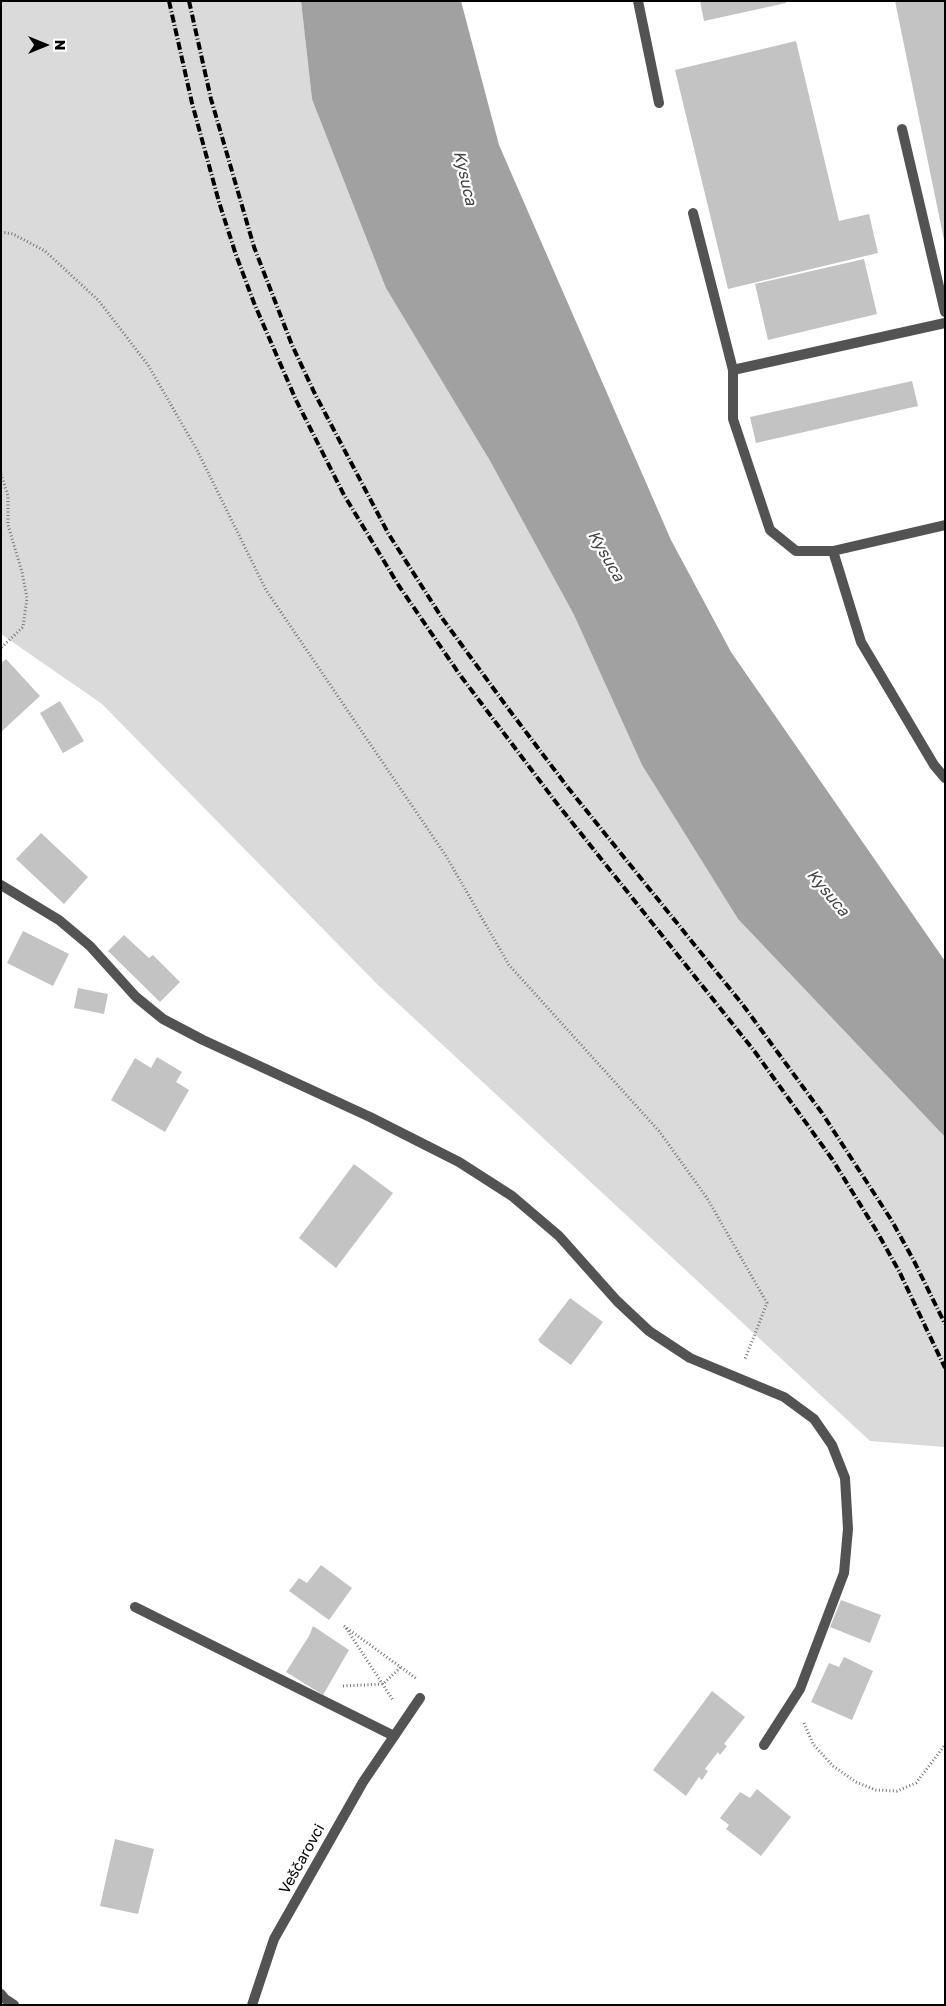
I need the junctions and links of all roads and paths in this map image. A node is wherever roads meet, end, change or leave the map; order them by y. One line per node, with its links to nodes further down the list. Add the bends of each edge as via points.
1 (638, 1): 2 (street)
2 (659, 102)
3 (902, 130): 6 (street)
4 (693, 213): 8 (street)
5 (1, 232): 15 (path, via 13,234 45,251 99,301 148,365 197,450 266,590 446,856 509,965 659,1131 707,1198 767,1303)
6 (945, 312)
7 (945, 324): 8 (street)
8 (733, 370): 11 (street, via 733,419 770,530 796,551)
9 (1, 474): 12 (path, via 8,496 8,525 27,598 23,627)
10 (945, 525): 11 (street)
11 (833, 551): 13 (street, via 861,642 934,765)
12 (1, 648)
13 (945, 778)
14 (1, 885): 15 (street, via 67,927 90,946 136,997 163,1019 459,1162 512,1196 559,1236 617,1301 649,1331 690,1358)
15 (738, 1378): 19 (street, via 784,1397 814,1419 832,1445 845,1478 848,1529 844,1573)
16 (135, 1607): 21 (street)
17 (401, 1667): 18 (path); 18 (path, via 344,1626); 20 (path, via 425,1685)
18 (383, 1684): 21 (path, via 336,1686); 22 (path)
19 (795, 1696): 24 (street); 25 (path, via 803,1721 820,1751 833,1766 856,1782 876,1790 897,1791 916,1783)
20 (420, 1698): 22 (street, Veščarovci)
21 (326, 1703): 23 (street)
22 (406, 1719): 23 (street, Veščarovci)
23 (394, 1736): 28 (street, Veščarovci, via 363,1782 274,1939)
24 (764, 1745)
25 (945, 1745)
26 (1, 1994): 27 (street)
27 (14, 2005)
28 (252, 2005)

